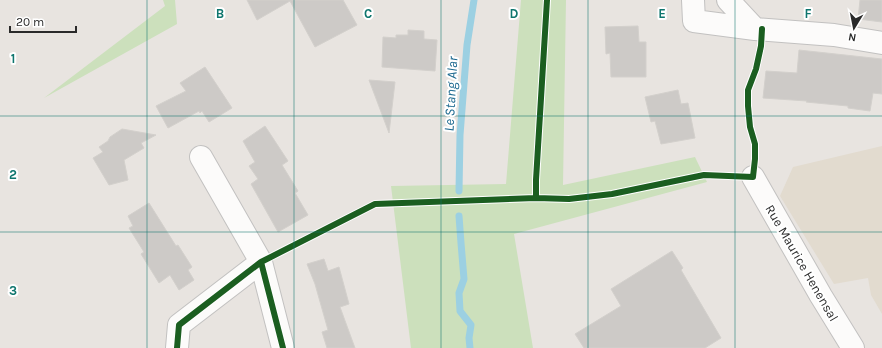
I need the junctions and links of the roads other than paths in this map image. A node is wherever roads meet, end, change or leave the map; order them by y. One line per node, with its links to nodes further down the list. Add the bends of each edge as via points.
1 (694, 0): 3 (street, via 694,21)
2 (728, 0): 3 (street)
3 (755, 29): 4 (street, via 834,35)
4 (882, 43)
5 (201, 157): 7 (street)
6 (753, 177): 10 (street, Rue Maurice Henensal)
7 (261, 262): 8 (street, via 179,325); 9 (street)
8 (177, 348)
9 (283, 348)
10 (853, 348)

